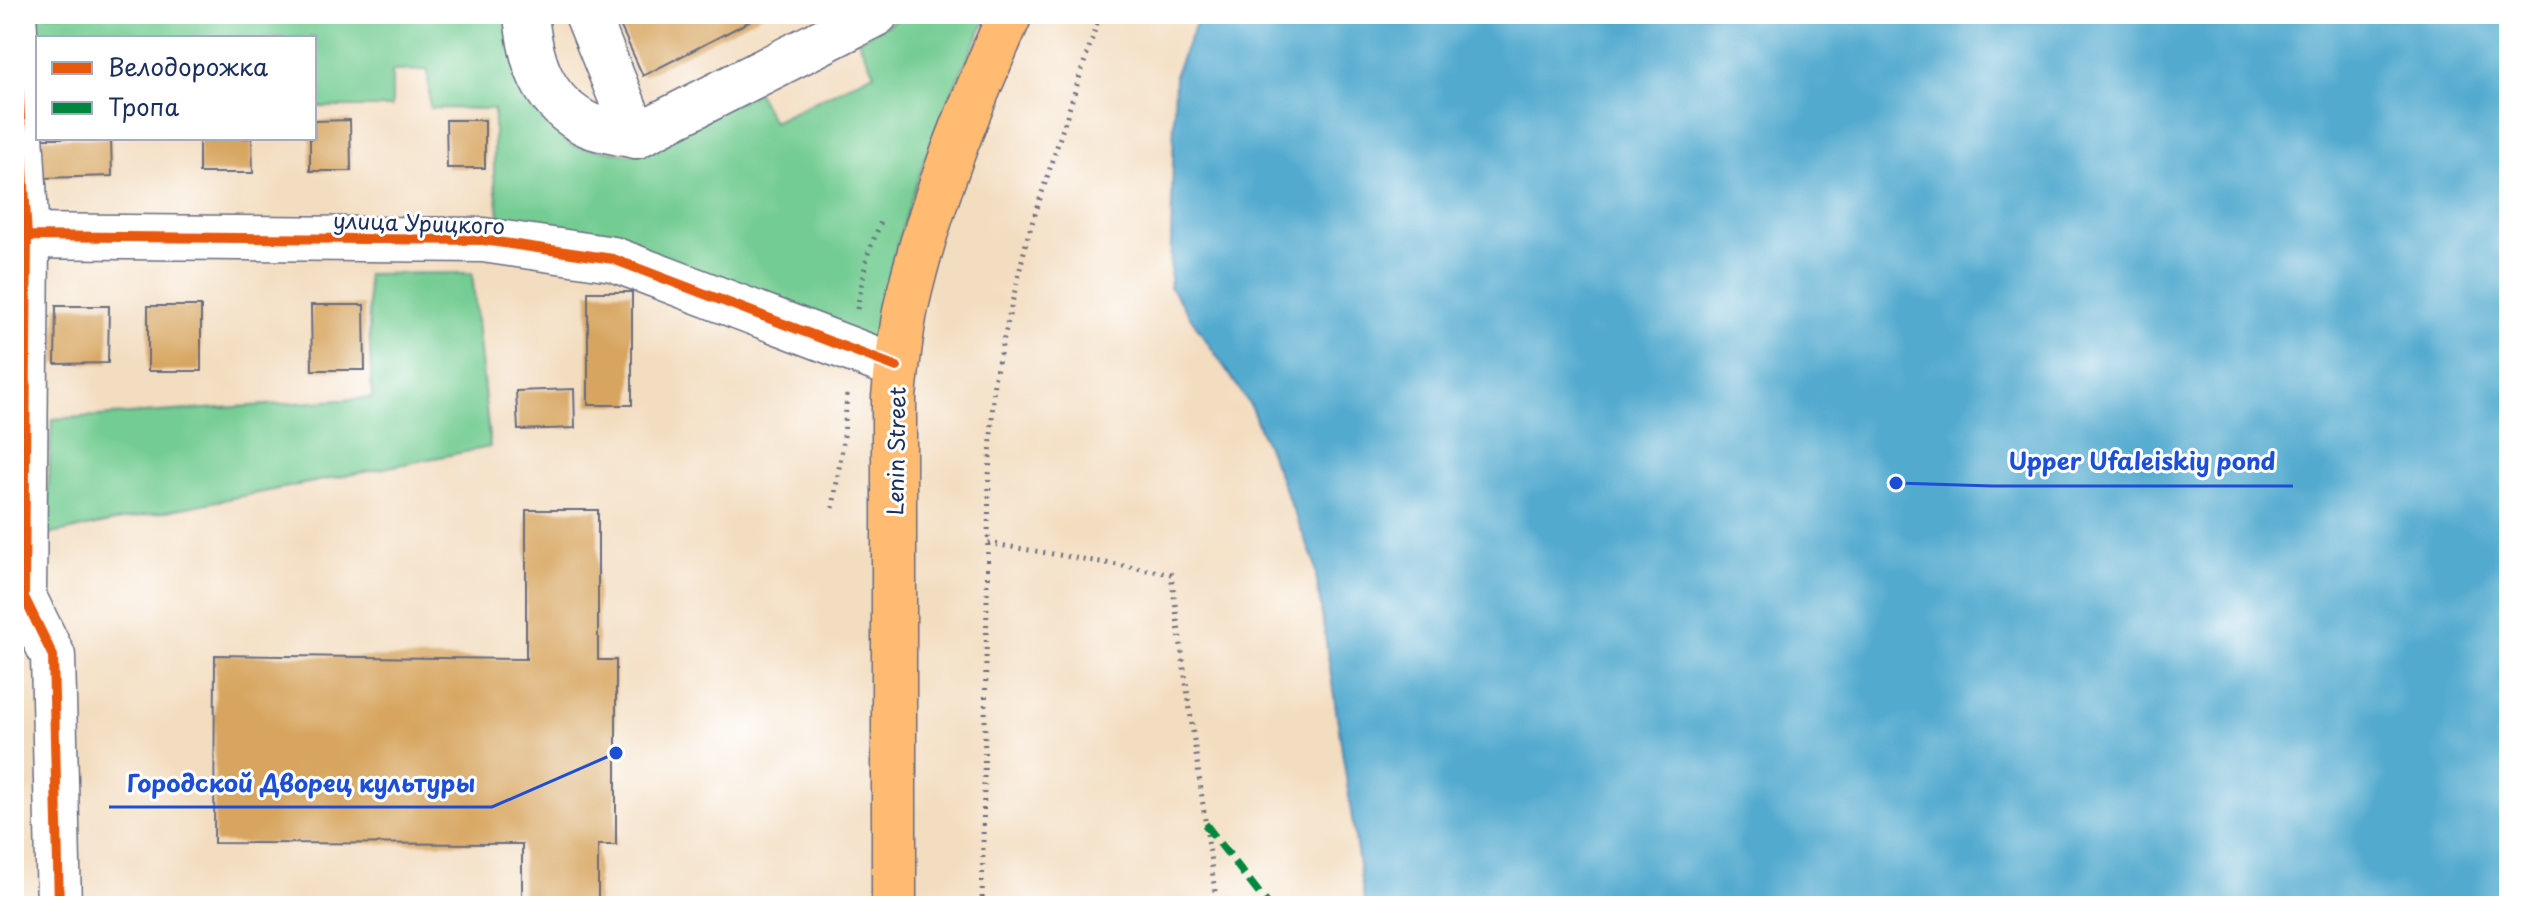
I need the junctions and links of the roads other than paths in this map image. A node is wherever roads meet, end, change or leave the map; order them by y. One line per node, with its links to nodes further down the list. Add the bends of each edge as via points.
1 (14, 14): 7 (street)
2 (526, 14): 6 (street, via 528,44 545,91 582,122)
3 (587, 14): 6 (street)
4 (876, 14): 6 (street)
5 (1010, 14): 8 (main road, Lenin Street, via 936,201 906,307)
6 (636, 136)
7 (20, 236): 8 (street, улица Урицкого, via 483,240 613,259); 9 (street, via 24,597 53,656)
8 (897, 367): 10 (main road, Lenin Street)
9 (59, 906)
10 (894, 906)

